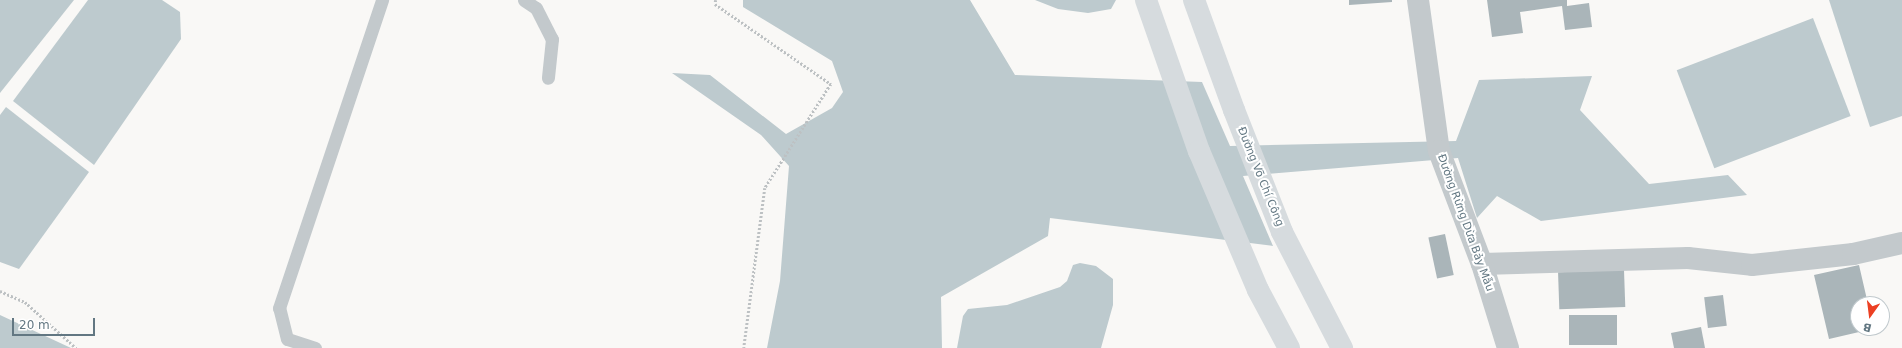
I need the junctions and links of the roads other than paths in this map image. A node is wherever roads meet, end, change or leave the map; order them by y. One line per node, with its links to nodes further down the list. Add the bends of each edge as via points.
1 (382, 0): 9 (lane, via 280,308 288,338)
2 (524, 0): 6 (lane, via 536,8 552,39)
3 (1146, 0): 10 (main road, via 1199,151 1258,290)
4 (1194, 0): 11 (main road, Đường Võ Chí Công, via 1282,232)
5 (1418, 0): 8 (street, Đường Rừng Dừa Bảy Mẫu, via 1439,151)
6 (548, 78)
7 (1902, 243): 8 (street, via 1853,254 1752,265 1688,258)
8 (1482, 264): 12 (street, Đường Rừng Dừa Bảy Mẫu)
9 (315, 348)
10 (1289, 348)
11 (1342, 348)
12 (1508, 348)

